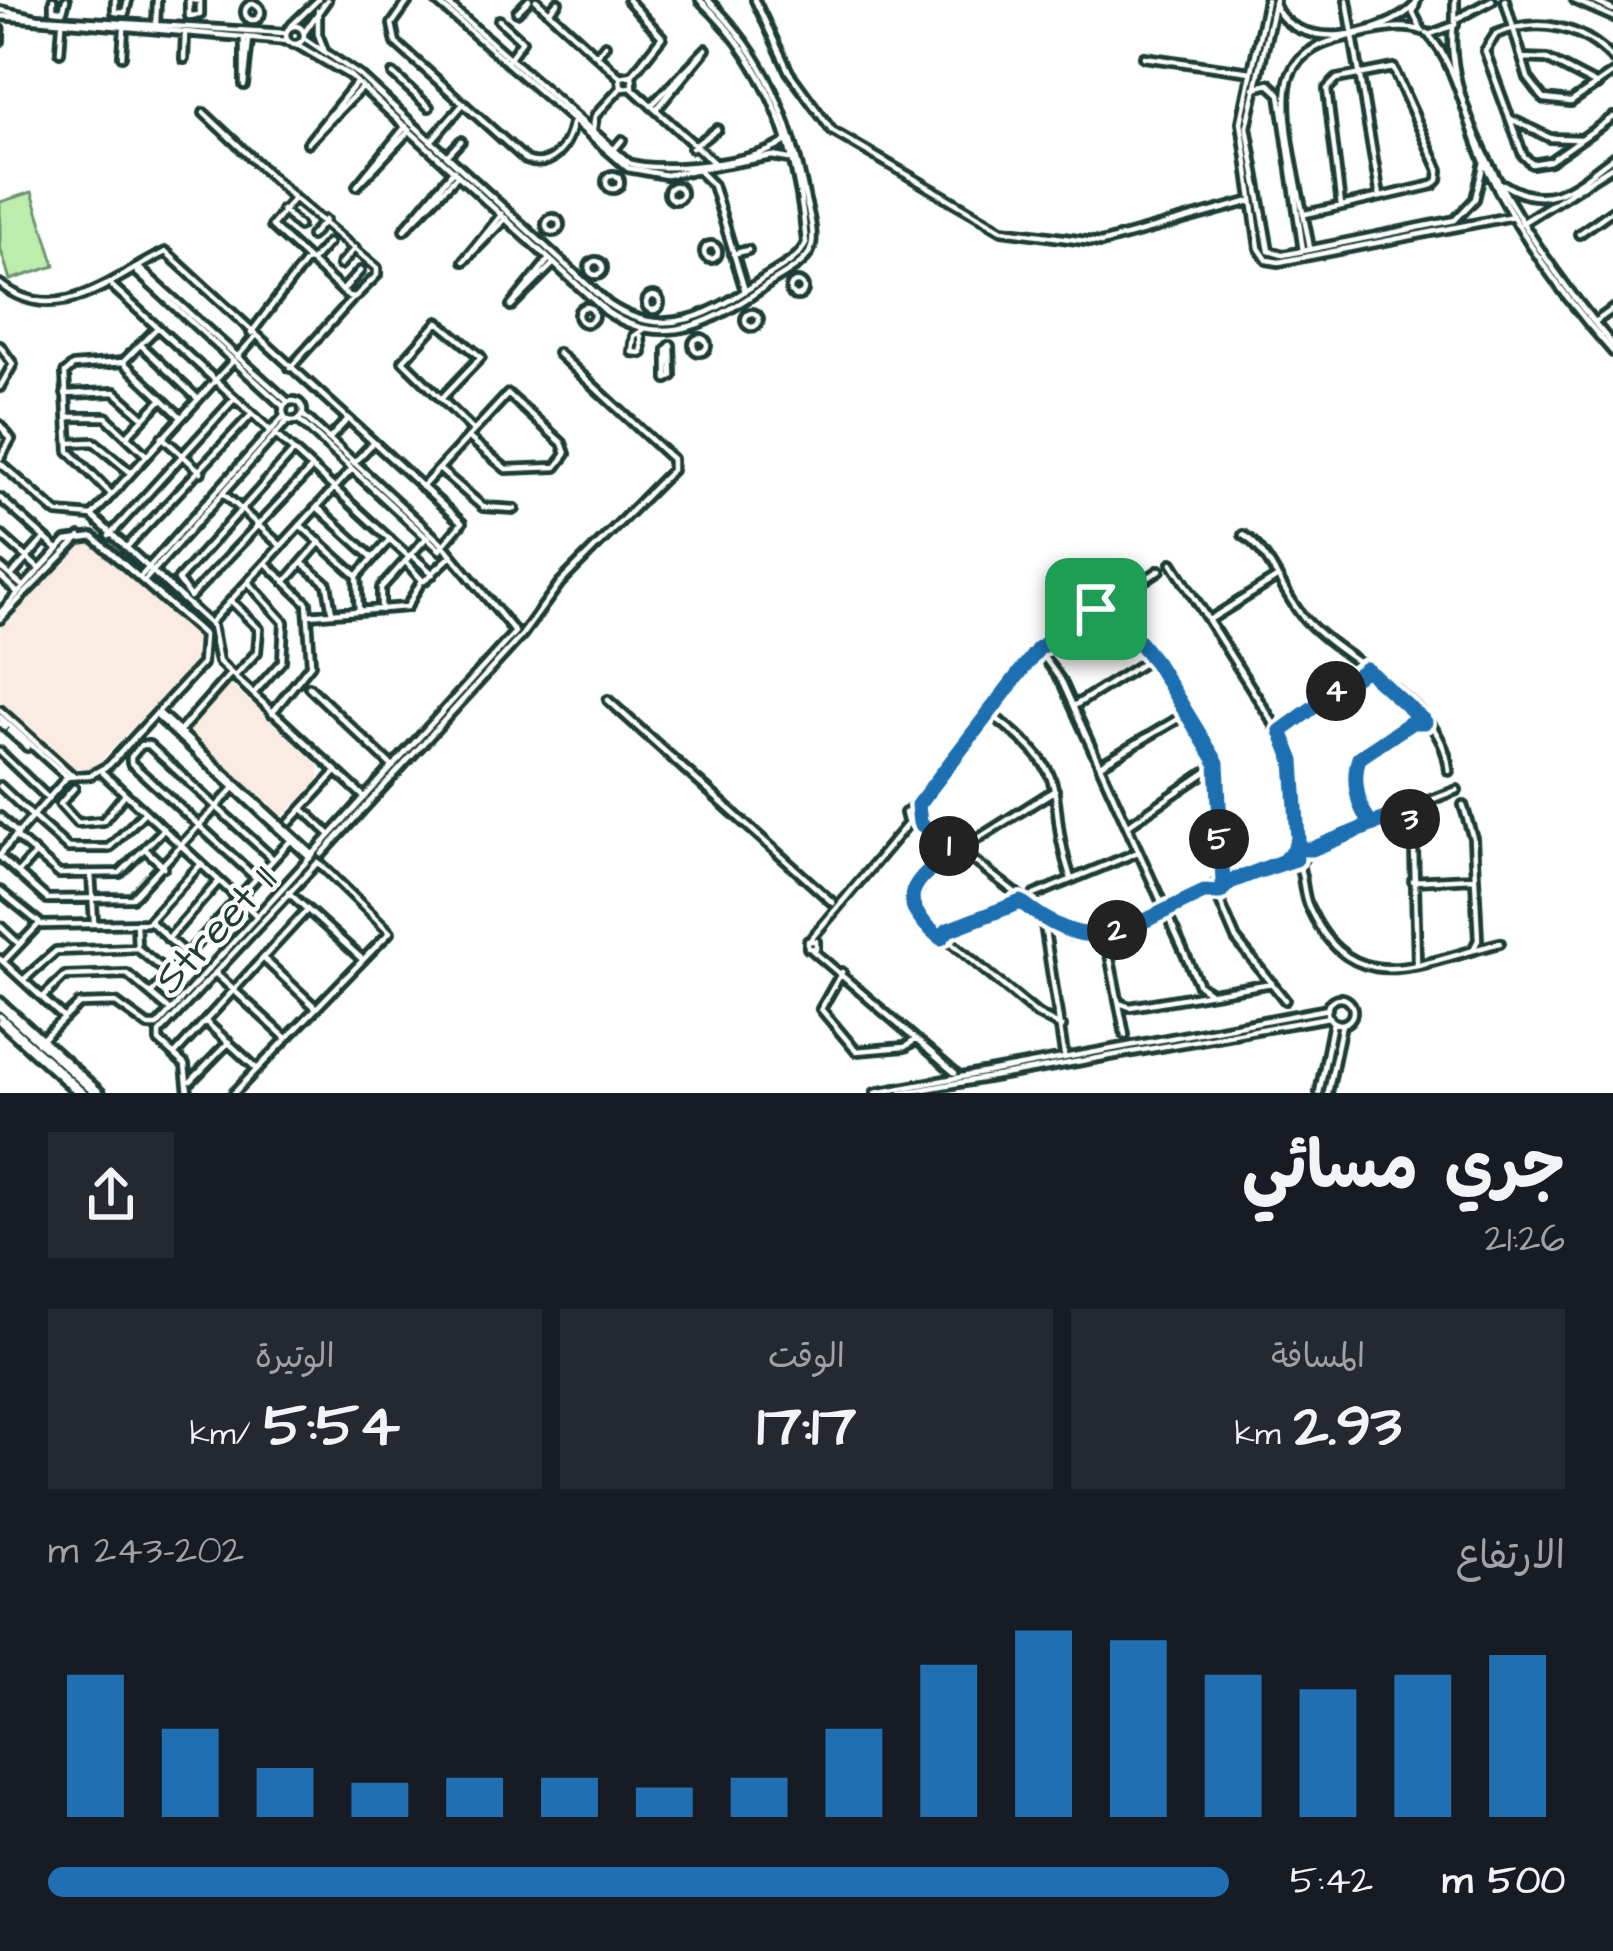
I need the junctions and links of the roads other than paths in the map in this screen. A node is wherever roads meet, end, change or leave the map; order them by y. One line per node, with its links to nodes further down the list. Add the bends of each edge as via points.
1 (53, 0): 35 (street)
2 (66, 0): 35 (street)
3 (115, 0): 29 (street)
4 (128, 0): 29 (street)
5 (158, 0): 39 (street)
6 (191, 0): 31 (street); 31 (street, via 200,2)
7 (318, 0): 40 (street)
8 (328, 0): 26 (street)
9 (439, 0): 59 (street); 78 (street)
10 (532, 0): 27 (street); 28 (street)
11 (628, 0): 25 (street)
12 (700, 0): 90 (street, via 749,58)
13 (708, 0): 147 (street, via 762,65 791,129 813,241)
14 (754, 0): 119 (street, via 789,72 832,130 1002,230 1106,243)
15 (1347, 0): 45 (street)
16 (1455, 0): 33 (street)
17 (1492, 0): 33 (street)
18 (1505, 0): 42 (street)
19 (1574, 0): 30 (street)
20 (1591, 0): 30 (street)
21 (410, 1): 74 (street, via 392,25 394,40)
22 (1272, 1): 45 (street, via 1302,33); 62 (street); 72 (street)
23 (558, 2): 28 (street)
24 (1416, 2): 44 (street, via 1414,20); 45 (street, via 1391,21)
25 (638, 9): 32 (street); 67 (street, via 662,37)
26 (318, 10): 47 (street); 53 (street)
27 (517, 12)
28 (549, 12): 54 (street)
29 (120, 13): 38 (street)
30 (1613, 13)
31 (193, 16): 43 (street)
32 (631, 18)
33 (1458, 18): 41 (street)
34 (0, 19): 35 (street); 50 (street)
35 (60, 19): 38 (street); 52 (street)
36 (253, 20): 48 (street)
37 (499, 20): 59 (street, via 522,41)
38 (122, 26): 39 (street); 46 (street); 55 (street)
39 (156, 26): 43 (street)
40 (291, 26): 47 (street); 49 (street)
41 (1453, 28): 44 (street); 113 (street, via 1454,64)
42 (1512, 28): 57 (street); 60 (street, via 1551,24); 82 (street, via 1490,38 1484,51)
43 (192, 29): 48 (street)
44 (1425, 32): 45 (street); 103 (street, via 1444,57)
45 (1352, 33): 65 (street); 124 (street, via 1310,50 1288,79)
46 (185, 34): 48 (street); 58 (street)
47 (304, 35): 49 (street); 53 (street)
48 (248, 36): 49 (street); 61 (street)
49 (290, 39): 69 (street)
50 (0, 41)
51 (605, 45): 54 (street)
52 (60, 52)
53 (325, 52): 69 (street)
54 (596, 55): 66 (street)
55 (122, 56)
56 (1144, 57): 62 (street)
57 (1522, 58): 68 (street, via 1547,59); 68 (street, via 1531,86 1553,102)
58 (184, 59)
59 (508, 59): 78 (street)
60 (1613, 59)
61 (245, 72)
62 (1251, 72): 119 (street, via 1240,128)
63 (1613, 73): 68 (street)
64 (393, 74): 73 (street)
65 (1360, 74): 117 (street); 117 (street, via 1398,72 1440,173 1432,185); 120 (street, via 1334,80 1326,92)
66 (620, 76): 67 (street); 70 (street)
67 (632, 76): 71 (street)
68 (1598, 85)
69 (364, 86): 75 (street); 85 (street); 86 (street)
70 (620, 88): 71 (street); 80 (street)
71 (632, 88): 77 (street)
72 (1254, 88): 140 (street, via 1269,84 1280,94); 140 (street, via 1247,133 1264,244 1277,255)
73 (407, 93): 75 (street); 76 (street)
74 (464, 104): 93 (street); 95 (street, via 532,162 550,160)
75 (394, 107): 93 (street)
76 (429, 107)
77 (653, 108): 77 (street, via 706,49 700,49); 84 (street)
78 (562, 111): 83 (street)
79 (204, 113): 118 (street)
80 (596, 116): 83 (street); 89 (street)
81 (1613, 116): 92 (street)
82 (1508, 117): 92 (street, via 1535,133); 92 (street, via 1532,164)
83 (574, 122): 89 (street); 95 (street)
84 (668, 122): 88 (street); 96 (street)
85 (321, 128)
86 (408, 128): 109 (street); 110 (street)
87 (717, 129): 96 (street)
88 (660, 130)
89 (590, 137): 95 (street); 97 (street); 104 (street)
90 (788, 139): 98 (street); 101 (street)
91 (622, 140): 97 (street)
92 (1581, 140)
93 (431, 141): 99 (street)
94 (461, 141): 99 (street)
95 (566, 144)
96 (692, 145): 102 (street); 105 (street)
97 (612, 152): 105 (street, via 646,168)
98 (771, 154): 101 (street); 102 (street); 106 (street)
99 (447, 156): 116 (street)
100 (1613, 157): 113 (street, via 1552,197 1531,198)
101 (792, 161): 155 (street, via 805,247)
102 (713, 162): 105 (street)
103 (1484, 162): 126 (street); 140 (street, via 1478,194 1455,220)
104 (623, 166): 111 (street); 112 (street)
105 (686, 166)
106 (724, 166): 108 (street); 115 (street)
107 (1613, 166): 128 (street)
108 (698, 170): 111 (street); 115 (street)
109 (370, 171)
110 (456, 172): 116 (street); 123 (street)
111 (671, 174): 114 (street)
112 (617, 176)
113 (1500, 183): 128 (street)
114 (673, 185)
115 (713, 185): 136 (street)
116 (476, 186): 125 (street); 133 (street)
117 (1381, 197): 120 (street)
118 (294, 198): 121 (street); 127 (street)
119 (1251, 201): 126 (street, via 1258,248 1276,262)
120 (1341, 206): 124 (street)
121 (282, 210): 129 (street); 142 (street, via 272,226)
122 (1613, 211): 131 (street)
123 (420, 213)
124 (1305, 214): 140 (street)
125 (504, 216): 135 (street); 143 (street)
126 (1513, 216): 171 (street)
127 (325, 220): 132 (street); 137 (street)
128 (1522, 223): 161 (street)
129 (299, 226)
130 (548, 230): 133 (street)
131 (1579, 235)
132 (311, 236)
133 (539, 240): 149 (street)
134 (328, 243): 142 (street)
135 (480, 244)
136 (730, 245): 138 (street); 141 (street)
137 (355, 248): 144 (street); 156 (street, via 378,273)
138 (718, 249)
139 (748, 250): 141 (street)
140 (1307, 250)
141 (733, 254): 155 (street)
142 (309, 260): 154 (street); 166 (street)
143 (552, 261): 153 (street); 165 (street, via 595,306)
144 (340, 265)
145 (139, 271): 152 (street); 166 (street, via 166,252); 173 (street)
146 (360, 271): 154 (street)
147 (787, 272): 150 (street); 157 (street)
148 (591, 273): 149 (street)
149 (583, 281): 165 (street)
150 (793, 282)
151 (0, 284): 152 (street, via 56,299)
152 (112, 286): 163 (street)
153 (528, 287)
154 (342, 291): 156 (street)
155 (745, 292): 164 (street)
156 (354, 297): 175 (street)
157 (741, 303): 160 (street); 162 (street)
158 (1613, 309): 161 (street)
159 (652, 310): 165 (street)
160 (748, 314)
161 (1595, 322): 171 (street)
162 (694, 327): 164 (street); 167 (street)
163 (158, 328): 168 (street); 176 (street)
164 (672, 328): 165 (street); 169 (street)
165 (644, 329)
166 (253, 334): 173 (street); 175 (street)
167 (698, 338)
168 (141, 345): 174 (street); 182 (street)
169 (669, 345)
170 (0, 347): 177 (street, via 13,364)
171 (1613, 349)
172 (558, 353): 263 (street, via 674,464)
173 (235, 358): 176 (street); 185 (street)
174 (123, 362): 179 (street, via 69,367); 181 (street)
175 (290, 368): 178 (street)
176 (215, 380): 180 (street); 182 (street)
177 (0, 387)
178 (313, 389): 184 (street); 192 (street)
179 (65, 394): 187 (street); 190 (street, via 115,392)
180 (235, 398): 186 (street); 202 (street)
181 (162, 399): 188 (street); 190 (street)
182 (198, 399): 188 (street)
183 (441, 400): 183 (street, via 481,357 438,322 403,358); 195 (street)
184 (300, 403): 185 (street); 189 (street)
185 (285, 404): 191 (street)
186 (252, 414): 194 (street); 209 (street)
187 (67, 417): 196 (street, via 103,416); 199 (street)
188 (181, 417): 197 (street)
189 (301, 417): 191 (street); 198 (street); 205 (street)
190 (144, 418): 196 (street)
191 (286, 418): 194 (street)
192 (346, 420): 198 (street); 200 (street)
193 (0, 425): 204 (street, via 11,439)
194 (273, 433): 201 (street); 212 (street); 242 (street)
195 (471, 434): 195 (street, via 506,469 556,467 566,454 508,394); 207 (street)
196 (127, 436): 203 (street)
197 (162, 437): 202 (street); 203 (street)
198 (328, 440): 205 (street)
199 (68, 442): 208 (street, via 94,442); 213 (street)
200 (372, 443): 205 (street); 211 (street)
201 (294, 451): 206 (street); 216 (street)
202 (182, 454): 209 (street); 222 (street)
203 (146, 455): 208 (street)
204 (0, 460): 218 (street, via 57,513)
205 (353, 466): 210 (street); 224 (street); 231 (street)
206 (312, 468): 210 (street); 220 (street)
207 (439, 469): 211 (street); 217 (street, via 483,507)
208 (130, 472): 213 (street)
209 (201, 472): 230 (street)
210 (334, 487): 215 (street); 226 (street)
211 (422, 487): 231 (street, via 461,523)
212 (222, 492): 216 (street); 242 (street)
213 (111, 494): 218 (street)
214 (0, 498): 225 (street)
215 (317, 507): 219 (street); 234 (street)
216 (241, 509): 220 (street); 220 (street, via 178,580 190,597)
217 (515, 509)
218 (92, 516): 222 (street)
219 (300, 525): 228 (street); 229 (street)
220 (260, 526): 229 (street)
221 (0, 534): 236 (street)
222 (111, 534): 227 (street); 230 (street)
223 (1243, 535): 249 (street)
224 (427, 537): 231 (street); 235 (street)
225 (44, 539): 232 (street); 236 (street)
226 (390, 539): 234 (street); 235 (street)
227 (105, 542): 232 (street, via 80,537); 248 (street)
228 (320, 542): 239 (street); 247 (street)
229 (281, 546): 238 (street)
230 (126, 548): 242 (street)
231 (442, 548): 233 (street)
232 (58, 551): 241 (street)
233 (450, 555): 244 (street); 263 (street)
234 (373, 558): 247 (street)
235 (408, 558): 244 (street); 252 (street); 256 (street, via 381,588)
236 (27, 559): 241 (street); 246 (street)
237 (1172, 562): 261 (street)
238 (266, 563): 250 (street); 251 (street)
239 (302, 563): 251 (street); 258 (street, via 327,584)
240 (0, 567): 246 (street)
241 (40, 570): 253 (street)
242 (150, 570): 248 (street); 262 (street)
243 (1160, 570): 255 (street)
244 (433, 574): 252 (street)
245 (0, 576): 253 (street)
246 (11, 576): 253 (street)
247 (357, 576): 257 (street)
248 (144, 577): 265 (street)
249 (1276, 578): 261 (street); 270 (street, via 1307,622)
250 (248, 582): 254 (street); 273 (street, via 284,622 282,661)
251 (285, 582): 259 (street, via 307,603)
252 (422, 582): 256 (street, via 407,607)
253 (22, 591): 260 (street)
254 (231, 601): 262 (street); 271 (street, via 259,629 257,652)
255 (1107, 604): 266 (street); 267 (street)
256 (381, 611): 257 (street)
257 (359, 612): 258 (street)
258 (332, 613): 259 (street)
259 (308, 615): 277 (street, via 310,669)
260 (0, 616)
261 (1208, 620): 284 (street)
262 (210, 623): 264 (street)
263 (517, 636): 289 (street); 331 (street)
264 (215, 640): 265 (street); 271 (street, via 217,659)
265 (206, 642): 279 (street, via 202,664)
266 (1038, 649): 275 (street); 278 (street)
267 (1148, 651): 268 (street); 269 (street)
268 (1145, 662): 269 (street); 275 (street)
269 (1156, 663): 280 (street)
270 (1366, 669): 276 (street); 284 (street)
271 (233, 675): 273 (street); 285 (street)
272 (310, 687): 289 (street)
273 (253, 695): 277 (street)
274 (608, 700): 352 (street)
275 (1074, 706): 287 (street)
276 (1415, 710): 281 (street); 282 (street)
277 (272, 713): 292 (street)
278 (989, 713): 299 (street, via 1041,754); 310 (street)
279 (157, 714): 285 (street); 291 (street); 296 (street)
280 (1184, 714): 287 (street); 288 (street)
281 (1412, 722): 282 (street); 312 (street, via 1359,758)
282 (1425, 722): 290 (street)
283 (5, 725): 294 (street)
284 (1279, 726): 333 (street, via 1293,761)
285 (179, 731): 296 (street)
286 (0, 752): 303 (street)
287 (1098, 762): 314 (street)
288 (1217, 763): 293 (street); 295 (street)
289 (393, 767): 302 (street)
290 (1449, 771)
291 (101, 772): 294 (street); 301 (street)
292 (336, 772): 302 (street); 307 (street)
293 (1208, 773): 295 (street); 315 (street)
294 (68, 778): 303 (street)
295 (1220, 778): 345 (street)
296 (232, 784): 305 (street); 325 (street); 334 (street)
297 (0, 786): 311 (street)
298 (74, 788): 301 (street, via 60,805 77,823 104,820)
299 (1055, 790): 328 (street); 342 (street)
300 (1457, 790): 306 (street)
301 (126, 794): 308 (street)
302 (365, 797): 324 (street)
303 (49, 799): 311 (street)
304 (1462, 805): 341 (street)
305 (217, 808): 319 (street); 319 (street, via 141,745 131,763); 335 (street)
306 (1412, 808): 309 (street); 316 (street)
307 (303, 809): 317 (street); 324 (street)
308 (145, 812): 311 (street, via 109,848 66,848); 322 (street)
309 (1403, 812): 316 (street); 318 (street)
310 (911, 816): 328 (street); 379 (street, via 815,945)
311 (33, 817): 323 (street)
312 (1365, 817): 318 (street); 321 (street)
313 (0, 818): 323 (street)
314 (1123, 818): 315 (street); 320 (street)
315 (1133, 818): 320 (street)
316 (1411, 820): 344 (street)
317 (290, 823)
318 (1373, 824): 321 (street)
319 (200, 826): 326 (street); 340 (street)
320 (1126, 826): 329 (street)
321 (1363, 828): 333 (street)
322 (164, 829): 326 (street); 327 (street)
323 (17, 835): 330 (street); 332 (street)
324 (330, 835): 334 (street)
325 (291, 840): 334 (street); 335 (street)
326 (182, 846): 336 (street); 337 (street)
327 (146, 849): 337 (street); 339 (street, via 125,871)
328 (955, 850): 351 (street); 364 (street, via 923,874 911,904 914,917)
329 (1138, 852): 342 (street); 354 (street)
330 (35, 854): 338 (street); 339 (street, via 59,874)
331 (322, 854)
332 (0, 855): 338 (street)
333 (1299, 856): 345 (street); 377 (street, via 1310,909 1350,961 1382,972)
334 (312, 858): 347 (street, Street 11); 355 (street, Street 11); 375 (street, via 389,928)
335 (273, 859): 340 (street)
336 (201, 864): 343 (street); 357 (street)
337 (164, 867): 350 (street, via 135,897)
338 (18, 873): 350 (street, via 47,899)
339 (92, 874): 350 (street)
340 (256, 878): 349 (street)
341 (1475, 878): 344 (street); 367 (street)
342 (1071, 879): 348 (street)
343 (219, 880): 349 (street); 366 (street)
344 (1413, 881): 377 (street)
345 (1220, 885): 354 (street); 380 (street, via 1236,939)
346 (0, 891): 359 (street)
347 (288, 892): 353 (street); 378 (street, Street 11)
348 (1034, 895)
349 (238, 898): 355 (street); 373 (street)
350 (93, 899): 360 (street)
351 (1013, 901): 356 (street); 364 (street)
352 (833, 903)
353 (308, 910): 374 (street); 375 (street)
354 (1163, 910): 363 (street); 385 (street)
355 (257, 916): 397 (street, Street 11)
356 (1042, 918): 362 (street); 365 (street)
357 (150, 921): 358 (street); 366 (street)
358 (136, 923): 360 (street); 371 (street)
359 (39, 924): 360 (street); 369 (street)
360 (94, 924)
361 (0, 926): 369 (street)
362 (1055, 927): 363 (street, via 1083,937); 365 (street)
363 (1106, 934): 392 (street)
364 (941, 938): 402 (street)
365 (1045, 938): 396 (street)
366 (168, 939): 373 (street)
367 (1478, 940): 370 (street); 372 (street)
368 (1500, 943): 370 (street)
369 (20, 944): 376 (street)
370 (1486, 946): 372 (street)
371 (137, 948): 381 (street); 382 (street, via 53,951)
372 (1473, 950): 377 (street)
373 (186, 955): 381 (street)
374 (263, 958): 386 (street); 395 (street)
375 (363, 960): 395 (street)
376 (2, 961): 382 (street)
377 (1417, 964)
378 (214, 972): 386 (street); 406 (street, Street 11)
379 (842, 972): 409 (street); 409 (street, via 821,1009 856,1051)
380 (1262, 973): 383 (street); 384 (street)
381 (169, 974): 388 (street)
382 (23, 980): 390 (street)
383 (1272, 983): 384 (street); 391 (street)
384 (1258, 984): 387 (street)
385 (1199, 986): 387 (street); 389 (street)
386 (234, 990): 403 (street); 408 (street)
387 (1209, 992): 389 (street)
388 (152, 993): 390 (street, via 130,974 68,976); 397 (street)
389 (1194, 996): 394 (street)
390 (42, 998): 398 (street)
391 (1285, 1000)
392 (1119, 1003): 394 (street); 399 (street)
393 (0, 1004): 410 (street)
394 (1130, 1007): 399 (street)
395 (316, 1008): 408 (street)
396 (1059, 1010): 402 (street); 405 (street)
397 (171, 1011): 406 (street, Street 11)
398 (62, 1016): 406 (street, via 76,1005 116,1003); 410 (street)
399 (1121, 1016): 407 (street)
400 (1330, 1016): 404 (street); 404 (street, via 1337,999 1349,1003 1352,1016); 414 (street); 426 (street); 427 (street)
401 (0, 1019): 421 (street)
402 (1046, 1019): 405 (street)
403 (206, 1021): 411 (street); 413 (street)
404 (1342, 1024): 427 (street)
405 (1062, 1027): 412 (street)
406 (158, 1029): 413 (street, via 158,1040)
407 (1125, 1035)
408 (286, 1038): 417 (street)
409 (915, 1040): 416 (street)
410 (40, 1041): 422 (street)
411 (229, 1042): 417 (street); 420 (street)
412 (1066, 1047): 414 (street); 415 (street)
413 (175, 1054): 420 (street)
414 (1073, 1054): 415 (street)
415 (1064, 1056): 418 (street)
416 (939, 1064): 418 (street); 419 (street)
417 (257, 1069): 424 (street)
418 (960, 1075): 419 (street)
419 (933, 1080): 425 (street)
420 (188, 1082): 423 (street)
421 (81, 1093)
422 (97, 1093)
423 (188, 1093)
424 (235, 1093)
425 (875, 1093)
426 (902, 1093)
427 (1324, 1093)

